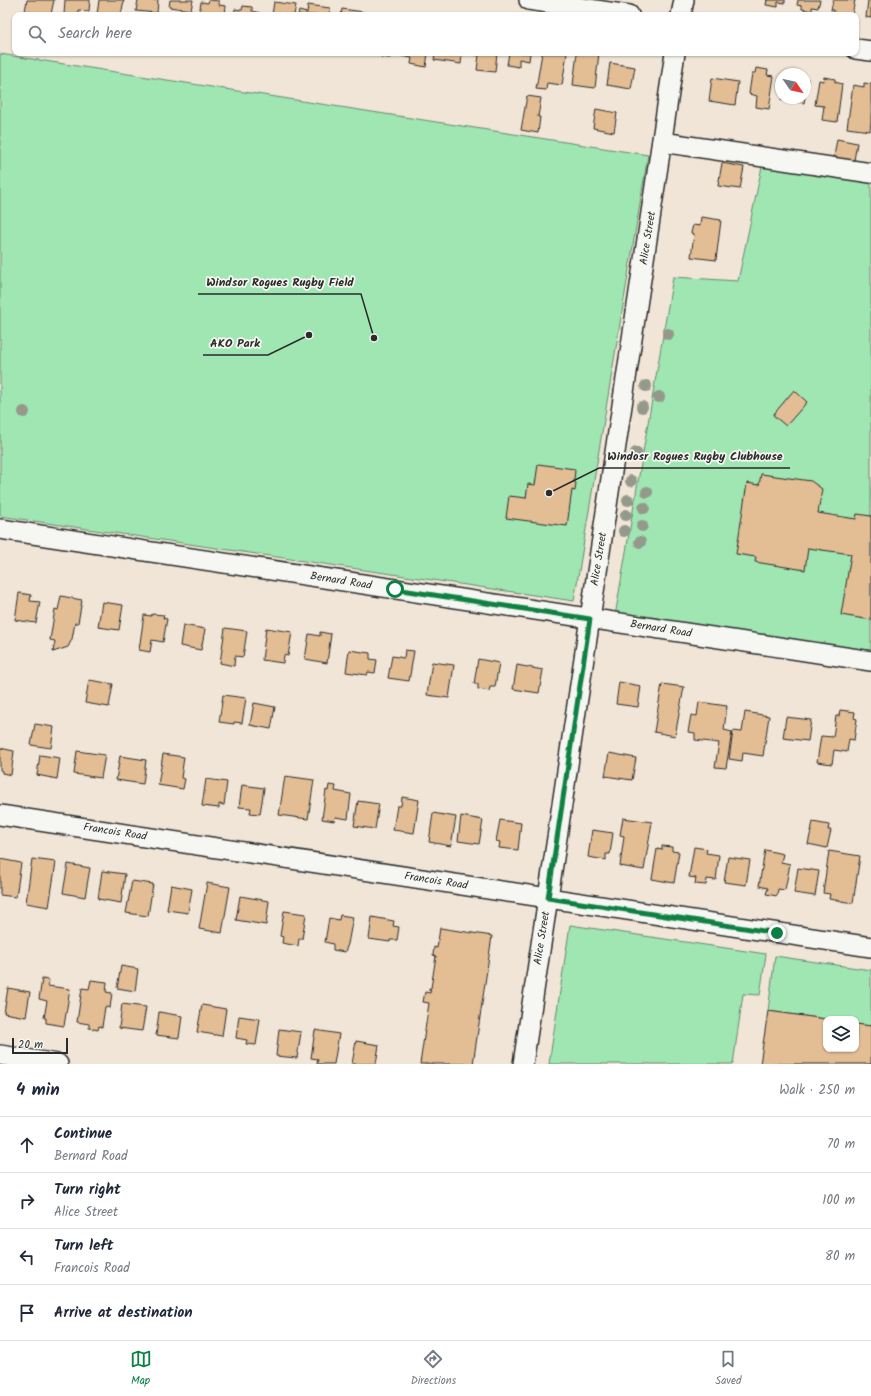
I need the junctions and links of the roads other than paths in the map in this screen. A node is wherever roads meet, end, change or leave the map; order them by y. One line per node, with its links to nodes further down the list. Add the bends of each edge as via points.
1 (529, 0): 3 (street)
2 (684, 0): 4 (street)
3 (609, 12)
4 (682, 12)
5 (859, 49): 6 (street)
6 (871, 51)
7 (675, 56): 8 (street, Alice Street)
8 (662, 142): 9 (street); 11 (street, Alice Street)
9 (871, 173)
10 (0, 529): 11 (street, Bernard Road)
11 (590, 619): 12 (street, Bernard Road); 14 (street, Alice Street)
12 (871, 661)
13 (0, 815): 14 (street, Francois Road)
14 (548, 898): 15 (street, Francois Road); 18 (street, Alice Street)
15 (871, 948)
16 (0, 1055): 17 (street)
17 (58, 1064)
18 (523, 1064)

